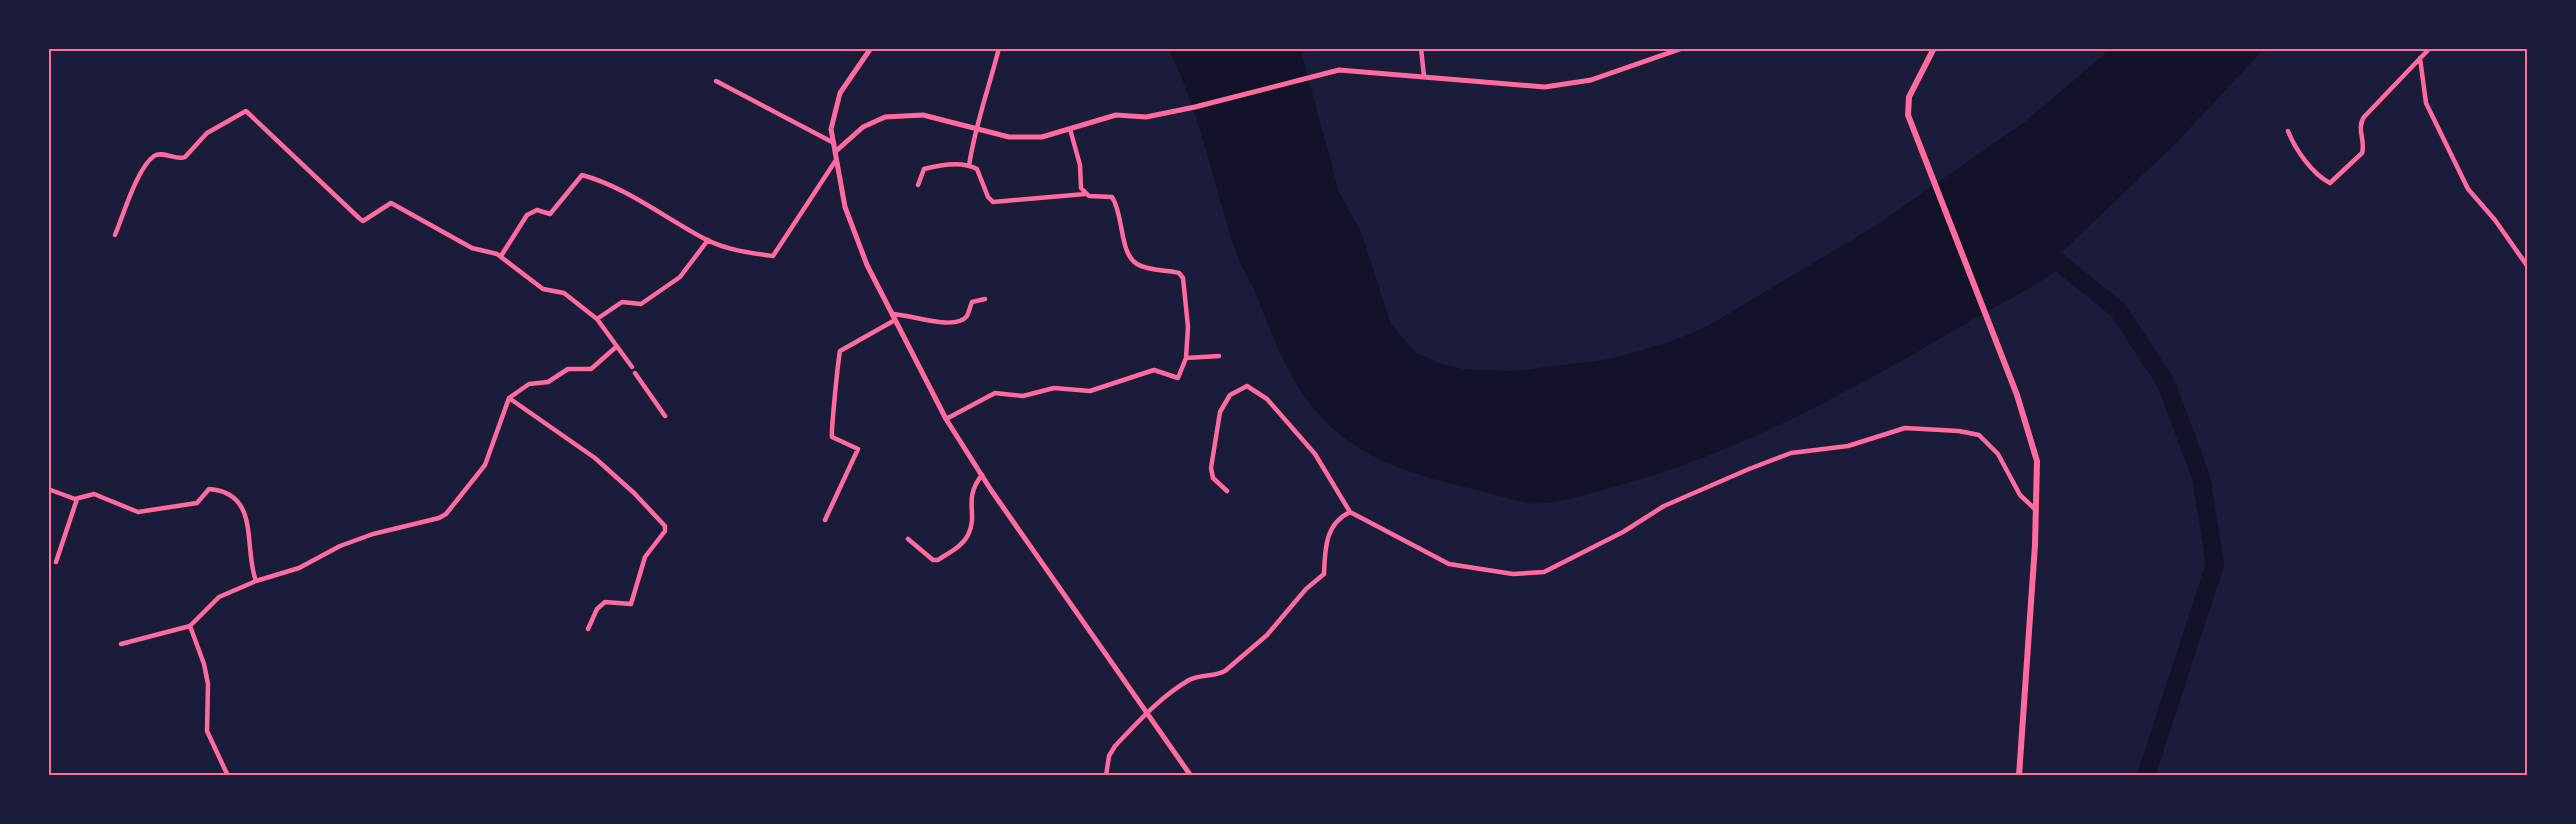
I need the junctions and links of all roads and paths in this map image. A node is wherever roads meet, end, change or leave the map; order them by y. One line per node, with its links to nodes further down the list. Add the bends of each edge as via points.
1 (871, 48): 13 (street, via 840,93 831,129)
2 (999, 48): 10 (street)
3 (1421, 48): 8 (street)
4 (1683, 48): 8 (street, via 1591,80 1545,87)
5 (1934, 48): 39 (main road, via 1907,108 2017,395 2037,461)
6 (2430, 48): 7 (street)
7 (2420, 58): 12 (street, via 2361,122 2362,153 2331,183 2301,154); 22 (street, via 2426,103 2468,189)
8 (1424, 76): 11 (street, via 1339,70 1195,107 1146,117 1116,115)
9 (716, 81): 13 (street)
10 (975, 128): 11 (street, via 1024,138); 14 (street, via 923,115 885,117 862,127); 16 (street)
11 (1070, 129): 18 (street)
12 (2288, 131)
13 (834, 143): 14 (street)
14 (836, 151): 15 (street)
15 (836, 160): 20 (street, via 773,256 743,252); 24 (street, via 845,207 867,265)
16 (969, 166): 17 (street, via 945,165 924,170); 18 (street, via 977,169 993,202)
17 (918, 184)
18 (1085, 194): 29 (street, via 1112,197 1135,263 1179,273 1183,278 1188,327)
19 (115, 235): 21 (street, via 127,197 152,159 160,154 182,159 207,133 246,111 363,221 391,203 472,248)
20 (708, 240): 21 (street, via 622,192 582,176 550,214 537,210 527,215); 25 (street, via 680,277 641,304 622,302)
21 (501, 256): 25 (street, via 543,289 564,293)
22 (2528, 267)
23 (985, 299): 24 (street, via 972,302 967,316 959,321 943,323)
24 (892, 314): 26 (street)
25 (597, 319): 27 (street)
26 (895, 320): 34 (street); 41 (street, via 840,351 831,432 858,449)
27 (616, 347): 30 (street); 32 (street, via 591,369 568,369 548,382 529,384)
28 (1219, 356): 29 (street)
29 (1186, 358): 34 (street, via 1178,378 1154,370 1090,391 1054,388 1023,396 995,393)
30 (632, 367)
31 (635, 373): 33 (street)
32 (509, 398): 44 (street, via 485,465 446,514 362,538 299,568); 46 (street, via 595,458 665,526 645,557 631,604 605,603 597,609)
33 (665, 416)
34 (946, 419): 35 (street)
35 (982, 475): 42 (street, via 972,487 970,531 961,544 933,560); 48 (street)
36 (48, 489): 38 (street)
37 (1227, 491): 40 (street, via 1213,478 1211,468 1221,412 1230,395 1247,386 1267,399 1315,454)
38 (77, 499): 43 (street); 44 (street, via 94,494 138,512 194,505 209,489 231,496 242,505 246,516)
39 (2036, 510): 40 (street, via 2020,495 1998,454 1979,435 1905,428 1848,446 1780,457 1664,506 1623,532 1544,572 1532,574 1449,564); 52 (main road)
40 (1350, 512): 48 (street, via 1339,517 1325,545 1324,574 1267,635 1218,675 1190,680)
41 (825, 520)
42 (908, 539)
43 (56, 562)
44 (256, 581): 45 (street, via 211,602)
45 (190, 626): 47 (street); 49 (street, via 208,684 207,731)
46 (588, 629)
47 (121, 644)
48 (1148, 713): 50 (street, via 1115,746); 51 (street)
49 (228, 776)
50 (1106, 776)
51 (1191, 776)
52 (2019, 776)

